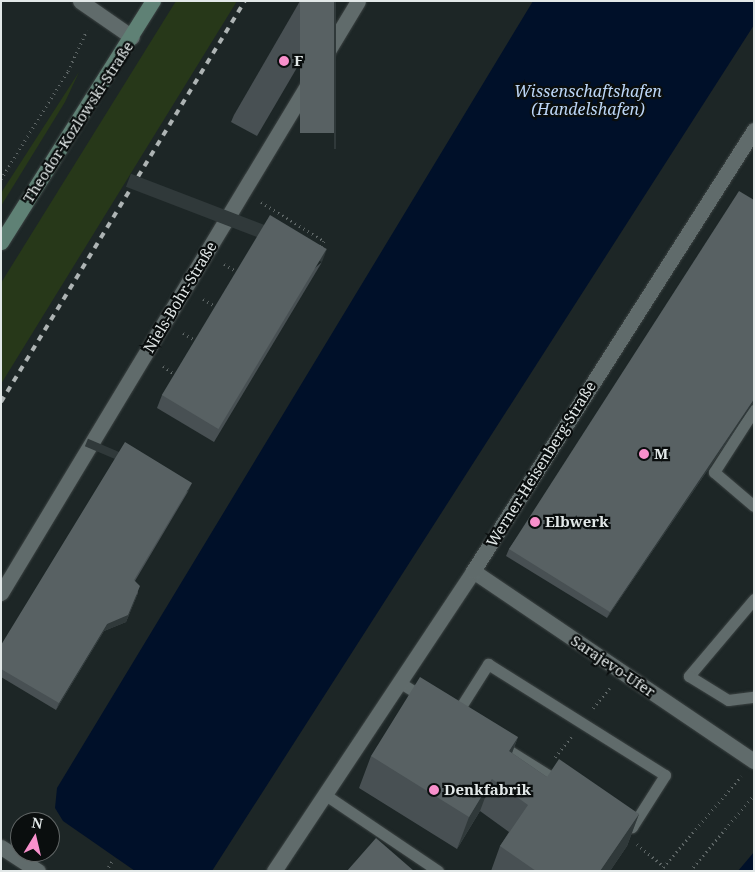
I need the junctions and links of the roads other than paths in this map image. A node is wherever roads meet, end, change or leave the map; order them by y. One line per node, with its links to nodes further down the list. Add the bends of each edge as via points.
1 (80, 1): 4 (street)
2 (153, 1): 4 (main road, Theodor-Kozlowski-Straße)
3 (358, 1): 10 (street, Niels-Bohr-Straße)
4 (132, 37): 6 (main road, Theodor-Kozlowski-Straße)
5 (754, 130): 9 (street, Werner-Heisenberg-Straße)
6 (1, 242)
7 (754, 410): 8 (lane, via 714,472)
8 (754, 506)
9 (473, 570): 12 (street, Werner-Heisenberg-Straße); 15 (street, Sarajevo-Ufer)
10 (1, 593)
11 (754, 599): 13 (lane, via 689,676 728,700)
12 (399, 682): 17 (street, Werner-Heisenberg-Straße); 18 (lane, via 459,719 488,664 665,775 632,827)
13 (754, 697)
14 (487, 737): 16 (lane)
15 (751, 765)
16 (576, 792)
17 (327, 796): 21 (street, Werner-Heisenberg-Straße); 22 (lane)
18 (616, 817)
19 (1, 847): 20 (street)
20 (38, 871)
21 (274, 871)
22 (438, 871)

